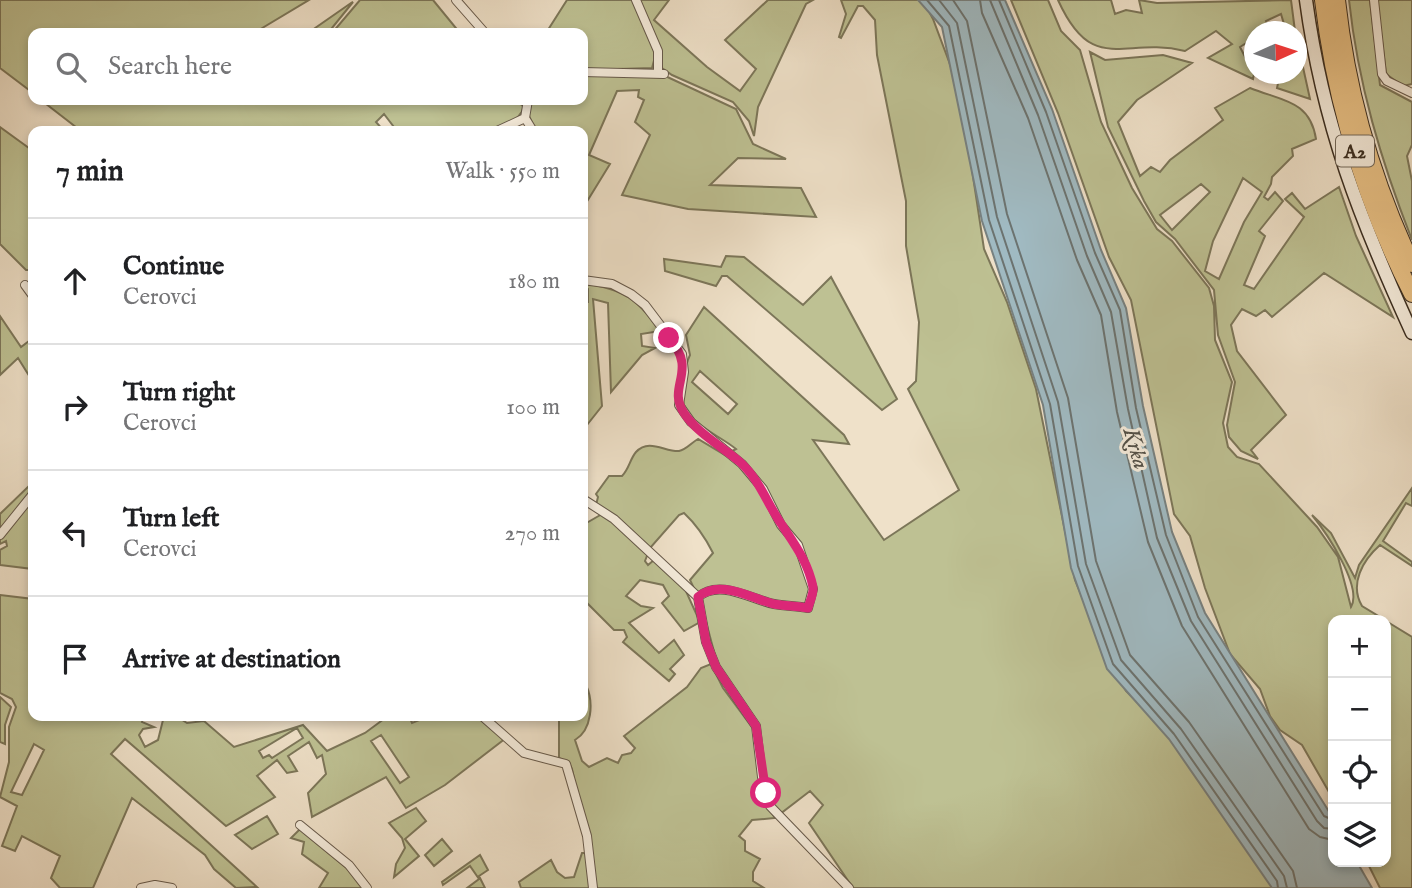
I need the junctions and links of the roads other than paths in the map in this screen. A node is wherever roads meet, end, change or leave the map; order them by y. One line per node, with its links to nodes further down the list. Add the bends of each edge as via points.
1 (456, 0): 7 (street)
2 (636, 0): 8 (street, via 654,38 661,73)
3 (1306, 0): 20 (main road, via 1339,156 1370,242)
4 (1323, 0): 19 (highway, A2, via 1335,74 1359,164 1390,251)
5 (1337, 0): 15 (highway, A2, via 1358,115)
6 (1374, 0): 9 (street, via 1382,74)
7 (481, 28)
8 (588, 72)
9 (1412, 93)
10 (526, 105): 11 (street)
11 (522, 119): 12 (street); 13 (street); 14 (street)
12 (507, 126)
13 (519, 126)
14 (528, 126)
15 (1412, 264)
16 (588, 281): 24 (street, via 612,284 645,304 682,354 679,405 691,422 743,464 763,489 798,545 813,589 808,608 772,604 748,593 724,590)
17 (25, 285): 18 (street)
18 (28, 289)
19 (1412, 294)
20 (1412, 333)
21 (28, 500): 23 (street)
22 (588, 502): 24 (street, via 620,524)
23 (0, 535)
24 (698, 597): 31 (street, via 716,667 756,726 762,777 771,806)
25 (488, 721): 30 (street, via 524,753 566,764 587,836)
26 (300, 825): 29 (street, via 349,865)
27 (141, 888): 28 (street)
28 (172, 888)
29 (367, 888)
30 (593, 888)
31 (849, 888)

